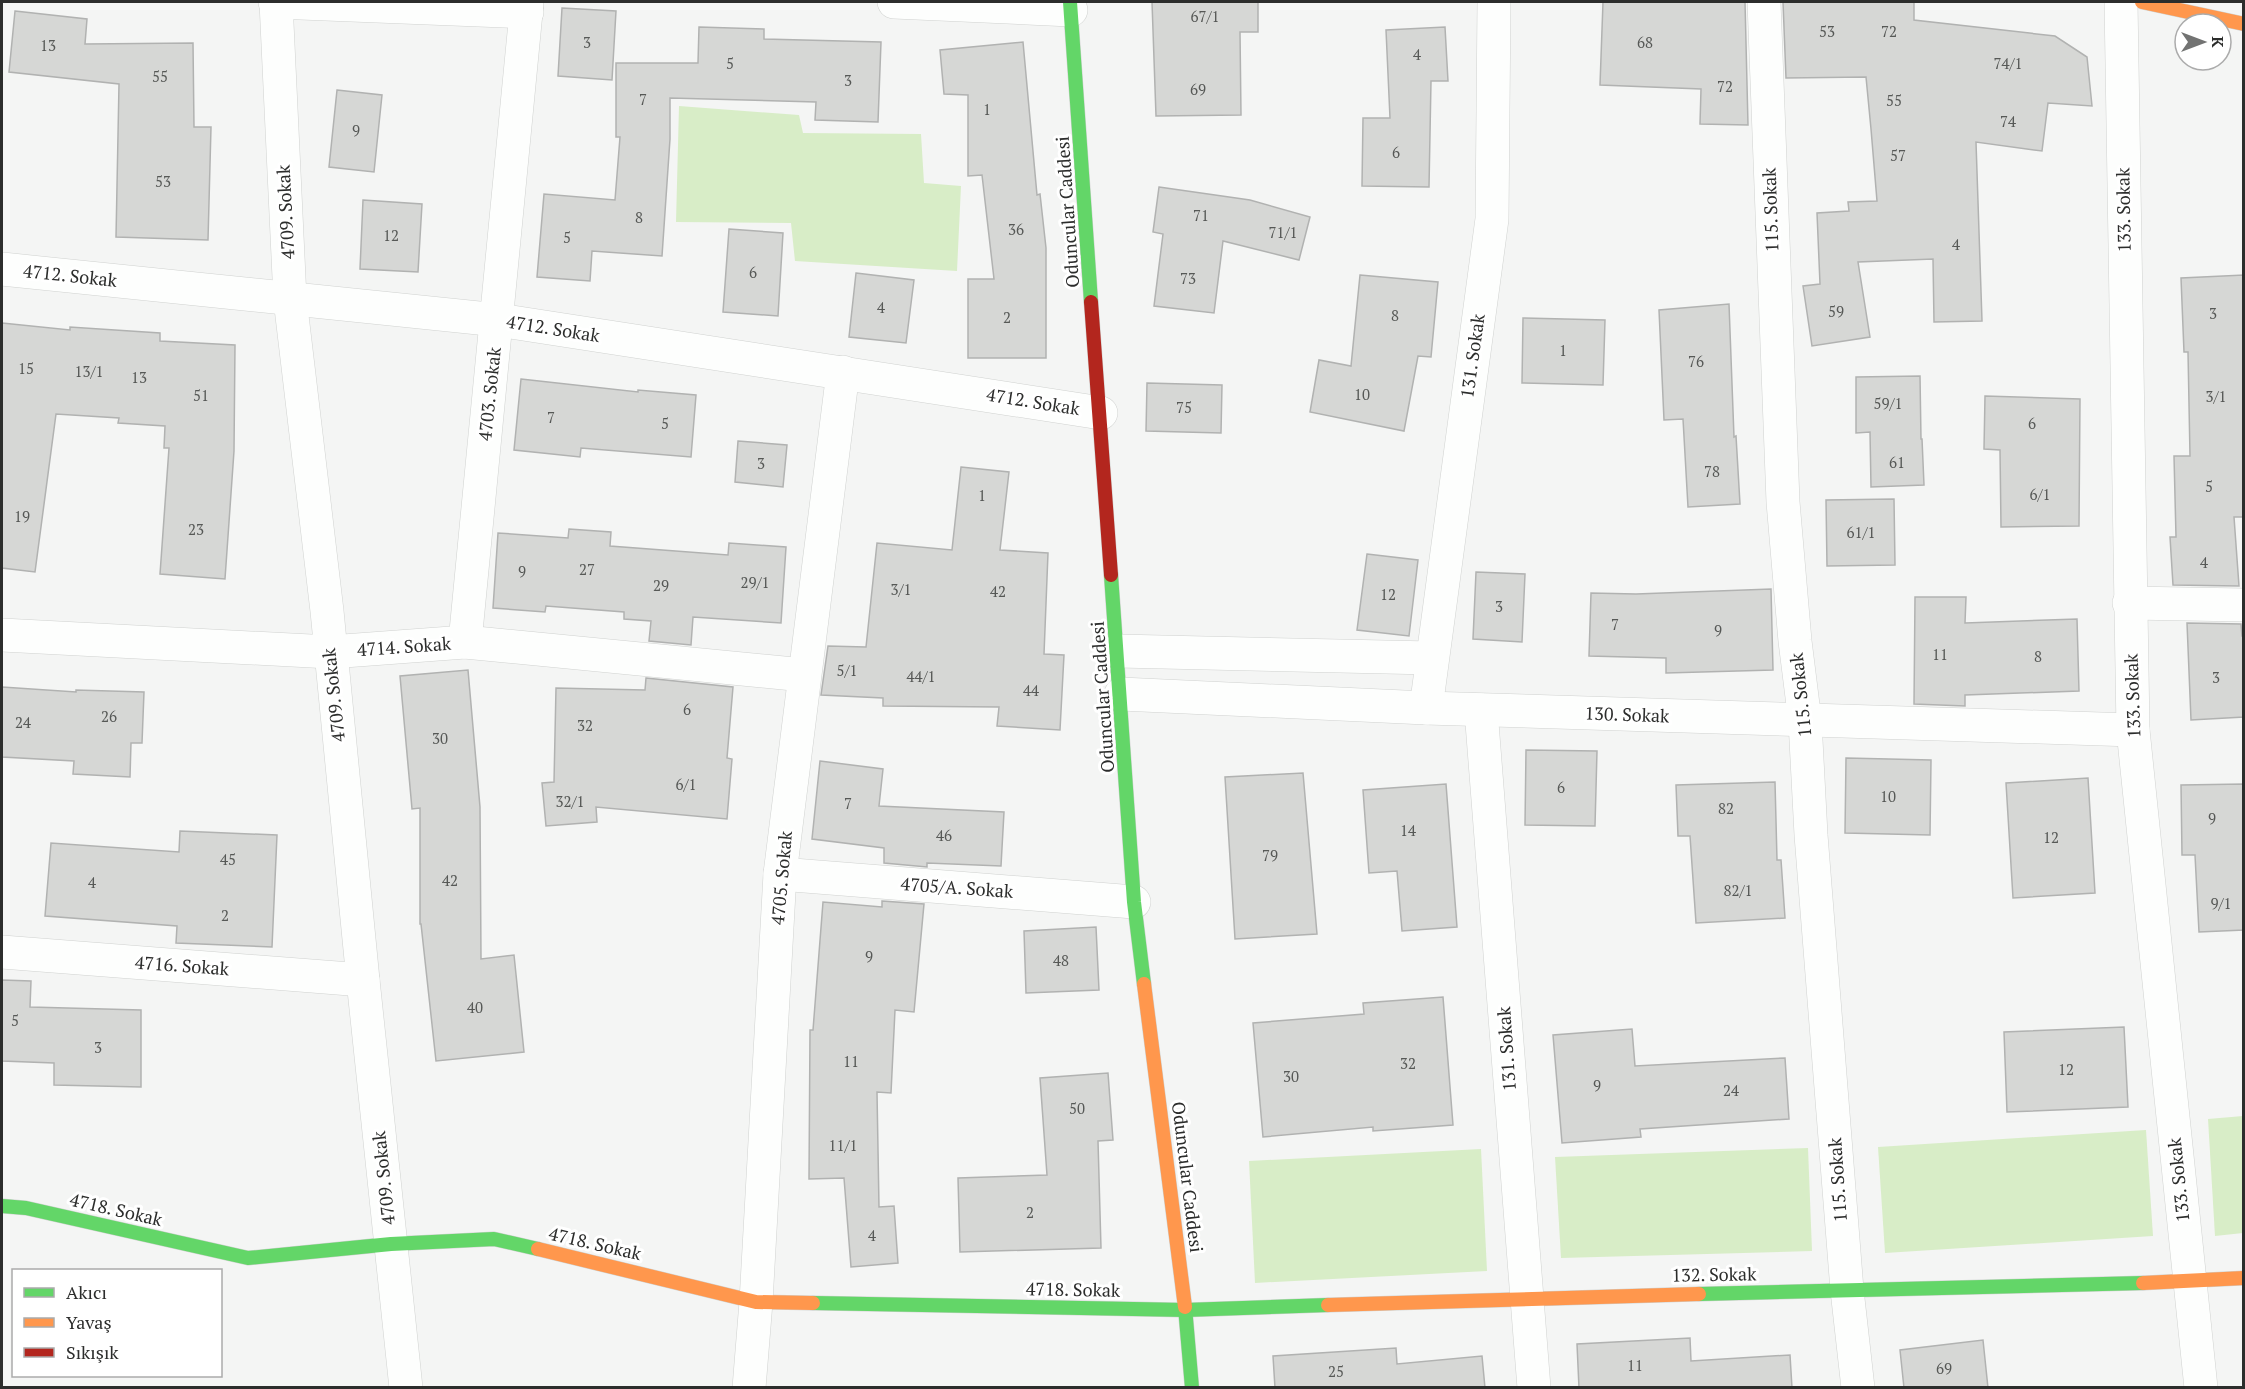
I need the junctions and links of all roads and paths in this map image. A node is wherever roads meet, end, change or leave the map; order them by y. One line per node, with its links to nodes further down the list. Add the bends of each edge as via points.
1 (276, 2): 8 (street); 11 (street, 4709. Sokak)
2 (894, 2): 7 (street)
3 (1494, 2): 21 (street, 131. Sokak, via 1492,219)
4 (1764, 2): 26 (street, 115. Sokak, via 1783,502)
5 (2121, 2): 15 (street, 133. Sokak)
6 (2142, 2): 9 (street)
7 (1071, 6): 14 (street, Oduncular Caddesi)
8 (527, 7): 12 (street, 4703. Sokak)
9 (2244, 24)
10 (2, 269): 11 (street, 4712. Sokak)
11 (290, 299): 12 (street, 4712. Sokak); 20 (street, 4709. Sokak)
12 (498, 320): 13 (street, 4712. Sokak); 18 (street, 4703. Sokak)
13 (843, 372): 14 (street, 4712. Sokak); 22 (street, 4705. Sokak)
14 (1101, 413): 19 (street, Oduncular Caddesi)
15 (2129, 603): 16 (street); 27 (street, 133. Sokak)
16 (2244, 605)
17 (2, 635): 20 (street, 4714. Sokak)
18 (465, 642): 20 (street, 4714. Sokak); 22 (street, 4714. Sokak)
19 (1118, 651): 21 (street); 23 (street, Oduncular Caddesi)
20 (330, 652): 31 (street, 4709. Sokak)
21 (1432, 658): 24 (street, 131. Sokak)
22 (804, 675): 28 (street, 4705. Sokak)
23 (1121, 694): 24 (street, 130. Sokak); 29 (street, Oduncular Caddesi)
24 (1426, 708): 25 (street, 130. Sokak)
25 (1481, 710): 26 (street, 130. Sokak); 37 (street, 131. Sokak)
26 (1805, 721): 27 (street, 130. Sokak); 36 (street, 115. Sokak)
27 (2133, 730): 35 (street, 133. Sokak)
28 (780, 874): 29 (street, 4705/A. Sokak); 38 (street, 4705. Sokak)
29 (1134, 902): 39 (street, Oduncular Caddesi)
30 (2, 952): 31 (street, 4716. Sokak)
31 (363, 980): 33 (street, 4709. Sokak)
32 (2, 1206): 33 (street, 4718. Sokak, via 26,1208 248,1258)
33 (391, 1244): 38 (street, 4718. Sokak, via 494,1239); 40 (street, 4709. Sokak)
34 (2244, 1278): 35 (street, 132. Sokak)
35 (2189, 1282): 36 (street, 132. Sokak); 45 (street, 133. Sokak)
36 (1846, 1290): 37 (street, 132. Sokak); 44 (street, 115. Sokak)
37 (1526, 1298): 39 (street, 132. Sokak); 43 (street, 131. Sokak)
38 (756, 1302): 39 (street, 4718. Sokak); 41 (street, 4705. Sokak)
39 (1185, 1310): 42 (street, Oduncular Caddesi)
40 (406, 1388)
41 (749, 1388)
42 (1192, 1388)
43 (1534, 1388)
44 (1858, 1388)
45 (2201, 1388)

